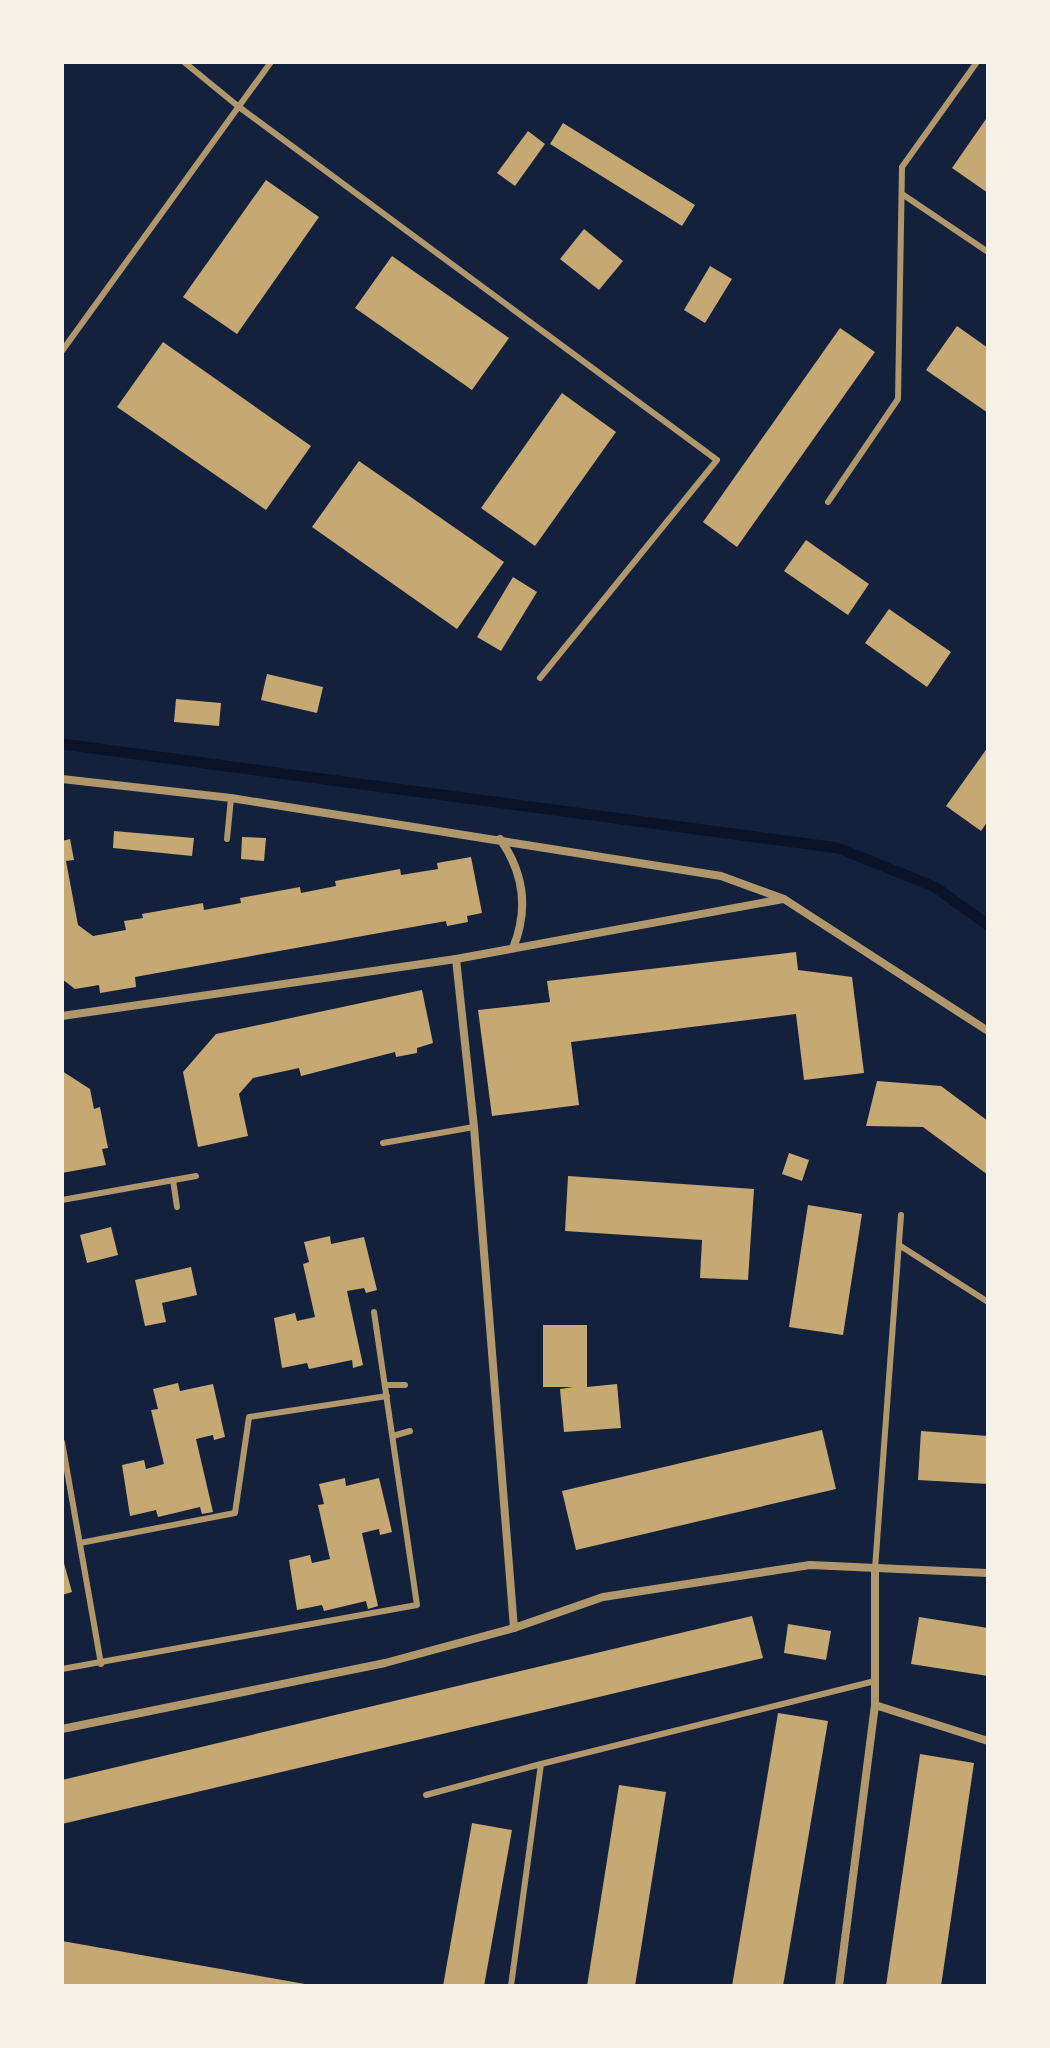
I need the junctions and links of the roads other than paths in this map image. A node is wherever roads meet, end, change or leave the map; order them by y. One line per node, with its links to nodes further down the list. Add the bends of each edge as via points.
1 (184, 62): 4 (lane)
2 (271, 62): 4 (lane)
3 (977, 62): 5 (lane, via 902,167)
4 (239, 107): 7 (lane); 9 (lane, via 717,460)
5 (901, 193): 6 (lane); 8 (lane, via 898,399)
6 (988, 252)
7 (62, 351)
8 (828, 502)
9 (540, 678)
10 (62, 779): 11 (street)
11 (231, 798): 12 (lane); 13 (street)
12 (227, 839)
13 (500, 839): 14 (street, via 721,876); 15 (street, via 523,892)
14 (784, 899): 15 (street); 18 (street)
15 (513, 948): 16 (street)
16 (456, 959): 17 (street); 19 (street)
17 (62, 1016)
18 (988, 1031)
19 (474, 1127): 20 (lane); 39 (street)
20 (383, 1143)
21 (196, 1176): 22 (lane)
22 (173, 1180): 23 (lane); 24 (lane)
23 (62, 1200)
24 (177, 1207)
25 (901, 1215): 26 (lane)
26 (899, 1245): 27 (lane); 37 (lane)
27 (988, 1302)
28 (374, 1312): 29 (lane)
29 (386, 1385): 30 (lane); 31 (lane)
30 (405, 1385)
31 (387, 1396): 33 (lane); 36 (lane, via 249,1417 235,1513)
32 (410, 1431): 33 (lane)
33 (393, 1436): 40 (lane, via 417,1605)
34 (62, 1442): 35 (lane)
35 (65, 1481): 36 (lane)
36 (80, 1543): 40 (lane)
37 (875, 1569): 38 (street); 39 (street, via 810,1565 603,1597); 42 (street)
38 (988, 1573)
39 (514, 1628): 44 (street, via 385,1663)
40 (101, 1664): 41 (lane)
41 (62, 1669)
42 (875, 1681): 43 (street); 46 (lane)
43 (875, 1705): 45 (street); 49 (street)
44 (62, 1729)
45 (988, 1741)
46 (541, 1764): 47 (lane); 48 (lane)
47 (426, 1795)
48 (511, 1986)
49 (839, 1986)

